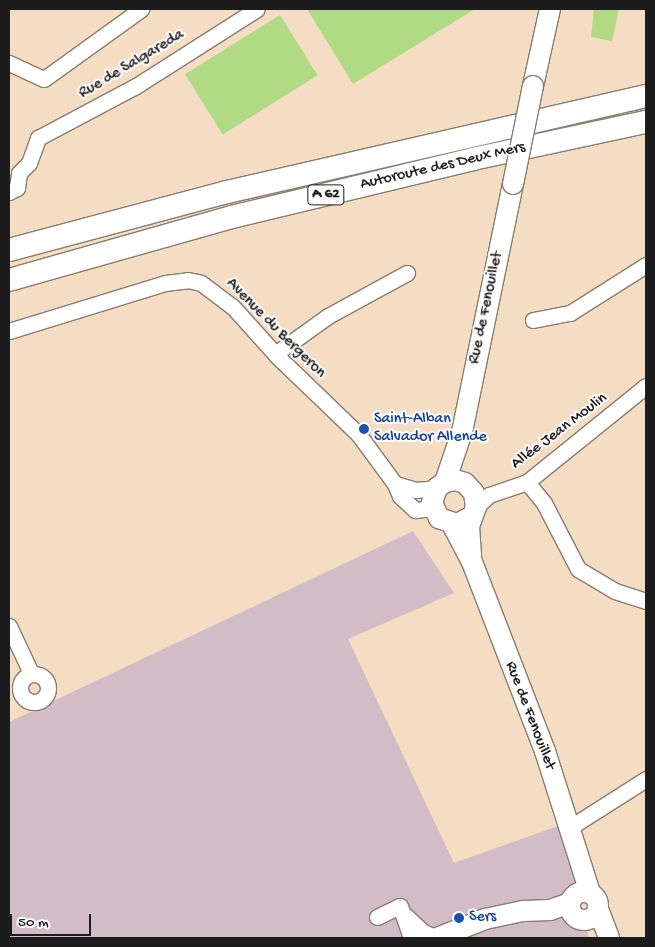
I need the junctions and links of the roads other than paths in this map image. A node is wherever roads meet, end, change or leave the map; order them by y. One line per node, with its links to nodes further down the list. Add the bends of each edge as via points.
1 (141, 9): 4 (street, via 44,79)
2 (257, 9): 7 (street, Rue de Salgareda, via 136,86 38,138 29,163)
3 (550, 9): 19 (main road, Rue de Fenouillet, bridge, via 462,432)
4 (9, 62)
5 (646, 96): 9 (highway, Autoroute des Deux Mers / A 62, via 236,190)
6 (646, 122): 12 (highway, Autoroute des Deux Mers / A 62, via 473,159 232,217)
7 (14, 169): 8 (street, Rue de Salgareda, via 17,188)
8 (9, 192)
9 (9, 250)
10 (646, 265): 13 (street, via 570,313)
11 (407, 273): 15 (street, via 321,321)
12 (9, 280)
13 (533, 320)
14 (9, 331): 15 (street, Avenue du Bergeron, via 165,283 188,280 216,292)
15 (275, 354): 18 (street, Avenue du Bergeron, via 358,435)
16 (646, 386): 17 (street, Allée Jean Moulin)
17 (527, 482): 19 (street, Allée Jean Moulin); 21 (street, via 544,503 578,569 615,591)
18 (395, 484): 19 (street); 20 (street, Avenue du Bergeron, via 400,496)
19 (463, 498): 20 (main road, via 439,518); 25 (main road, Rue de Fenouillet, via 472,562 545,751)
20 (426, 510)
21 (646, 601)
22 (9, 626): 23 (street)
23 (32, 674)
24 (646, 779): 25 (street)
25 (569, 828): 26 (main road, Rue de Fenouillet, via 583,871)
26 (582, 905): 30 (main road, via 524,911 485,920); 31 (main road); 32 (main road); 33 (main road)
27 (403, 913): 28 (street, via 400,906); 29 (street); 30 (street, via 414,925)
28 (377, 917)
29 (411, 938)
30 (437, 938)
31 (466, 938)
32 (600, 938)
33 (609, 938)

